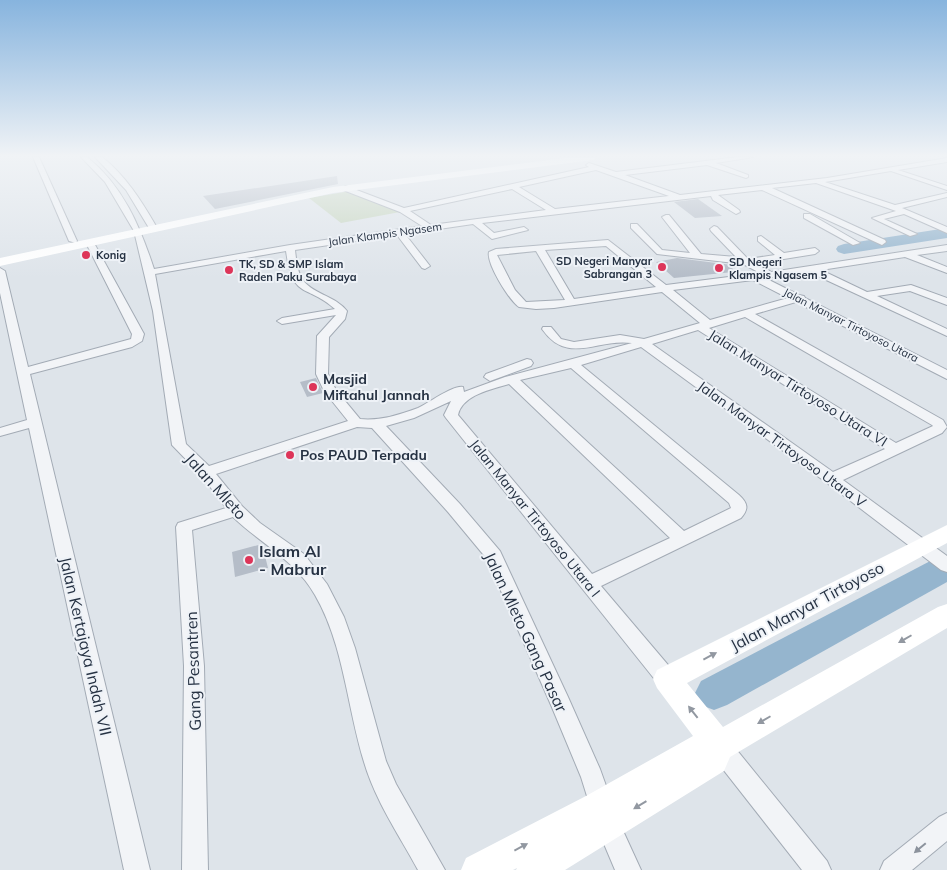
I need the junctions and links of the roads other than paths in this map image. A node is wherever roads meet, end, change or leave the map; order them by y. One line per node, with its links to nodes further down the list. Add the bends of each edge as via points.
1 (54, 198): 31 (street)
2 (122, 198): 23 (street)
3 (133, 198): 23 (street)
4 (299, 198): 23 (main road)
5 (371, 198): 15 (street)
6 (457, 198): 15 (street)
7 (531, 198): 16 (street)
8 (675, 198): 16 (street, Jalan Klampis Ngasem)
9 (716, 198): 17 (street)
10 (786, 198): 13 (street)
11 (862, 198): 14 (street)
12 (936, 198): 14 (street)
13 (808, 208): 32 (street); 34 (street, via 797,210)
14 (894, 208): 18 (street)
15 (403, 210): 22 (street)
16 (553, 211): 20 (street, Jalan Klampis Ngasem)
17 (736, 212)
18 (905, 212): 26 (street); 28 (street, via 876,218)
19 (666, 217): 41 (street)
20 (474, 221): 22 (street, Jalan Klampis Ngasem); 25 (street, via 492,236)
21 (634, 226): 41 (street, via 657,251)
22 (430, 228): 27 (street, Jalan Klampis Ngasem)
23 (144, 229): 29 (main road); 49 (street, Jalan Mleto)
24 (714, 229): 44 (street)
25 (524, 230)
26 (947, 230)
27 (399, 232): 35 (street, Jalan Klampis Ngasem); 45 (street)
28 (913, 234)
29 (114, 236): 31 (main road); 33 (main road)
30 (761, 239): 42 (street)
31 (73, 241): 40 (main road)
32 (882, 242)
33 (90, 243): 43 (main road); 66 (street, via 138,334 136,341)
34 (856, 243)
35 (290, 248): 49 (street, Jalan Klampis Ngasem); 57 (street, via 297,278 309,290 331,301)
36 (538, 248): 52 (street, via 608,243); 55 (street); 55 (street, via 492,254 517,302 526,306)
37 (947, 248): 39 (street)
38 (815, 251): 42 (street)
39 (907, 254): 46 (street); 47 (street)
40 (0, 256)
41 (698, 256): 44 (street)
42 (782, 256): 44 (street)
43 (0, 262)
44 (746, 262): 50 (street)
45 (425, 266)
46 (809, 268): 50 (street); 53 (street)
47 (947, 270)
48 (0, 271): 66 (street, Jalan Kertajaya Indah VII)
49 (150, 272): 74 (street, Jalan Mleto, via 179,445)
50 (771, 274): 51 (street)
51 (754, 276): 52 (street); 54 (street, Jalan Manyar Tirtoyoso Utara)
52 (665, 289): 55 (street); 60 (street, Jalan Manyar Tirtoyoso Utara VI)
53 (864, 295): 56 (street, via 911,288); 62 (street)
54 (800, 298): 58 (street, Jalan Manyar Tirtoyoso Utara I); 67 (street, Jalan Manyar Tirtoyoso Utara)
55 (571, 302)
56 (947, 302)
57 (342, 311): 59 (street); 70 (street, via 341,317 323,336 322,374)
58 (746, 313): 60 (street, Jalan Manyar Tirtoyoso Utara I); 73 (street, via 938,423 940,427 937,430)
59 (282, 321)
60 (705, 326): 63 (street, Jalan Manyar Tirtoyoso Utara I); 73 (street, Jalan Manyar Tirtoyoso Utara VI)
61 (547, 329): 63 (street, via 556,341 568,345 630,338)
62 (947, 334)
63 (641, 342): 65 (street, Jalan Manyar Tirtoyoso Utara I); 75 (street, Jalan Manyar Tirtoyoso Utara V)
64 (528, 363): 71 (street, via 462,388 432,408)
65 (573, 364): 68 (street, Jalan Manyar Tirtoyoso Utara I); 78 (street, via 739,504 735,514)
66 (24, 372): 69 (street, Jalan Kertajaya Indah VII)
67 (947, 375)
68 (512, 380): 78 (street); 81 (street, Jalan Manyar Tirtoyoso Utara I, via 486,386 459,399 452,407 452,415)
69 (35, 422): 72 (street); 87 (street, Jalan Kertajaya Indah VII)
70 (356, 424): 71 (street); 74 (street)
71 (376, 424): 85 (street, Jalan Mleto Gang Pasar, via 494,556 561,704 592,777)
72 (0, 432)
73 (895, 449): 75 (street)
74 (207, 472): 76 (street, Jalan Mleto)
75 (832, 479): 79 (street, Jalan Manyar Tirtoyoso Utara V)
76 (236, 510): 88 (street, Gang Pesantren, via 184,527 194,666); 89 (street, Jalan Mleto, via 298,559 321,589 345,648 375,763)
77 (947, 533): 79 (street, Jalan Manyar Tirtoyoso)
78 (682, 539): 81 (street)
79 (928, 550): 80 (street, Jalan Manyar Tirtoyoso Utara V); 83 (street, Jalan Manyar Tirtoyoso, one-way to 79)
80 (947, 565)
81 (588, 584): 83 (street, Jalan Manyar Tirtoyoso Utara I)
82 (947, 615): 84 (main road, one-way to 84)
83 (667, 679): 84 (main road, one-way to 83)
84 (719, 746): 85 (main road, via 713,760); 93 (street)
85 (604, 815): 90 (main road, one-way to 85); 91 (main road); 92 (street, Jalan Mleto Gang Pasar)
86 (947, 825): 94 (street, one-way to 94)
87 (137, 870)
88 (195, 870)
89 (432, 870)
90 (478, 870)
91 (533, 870)
92 (628, 870)
93 (818, 870)
94 (893, 870)

